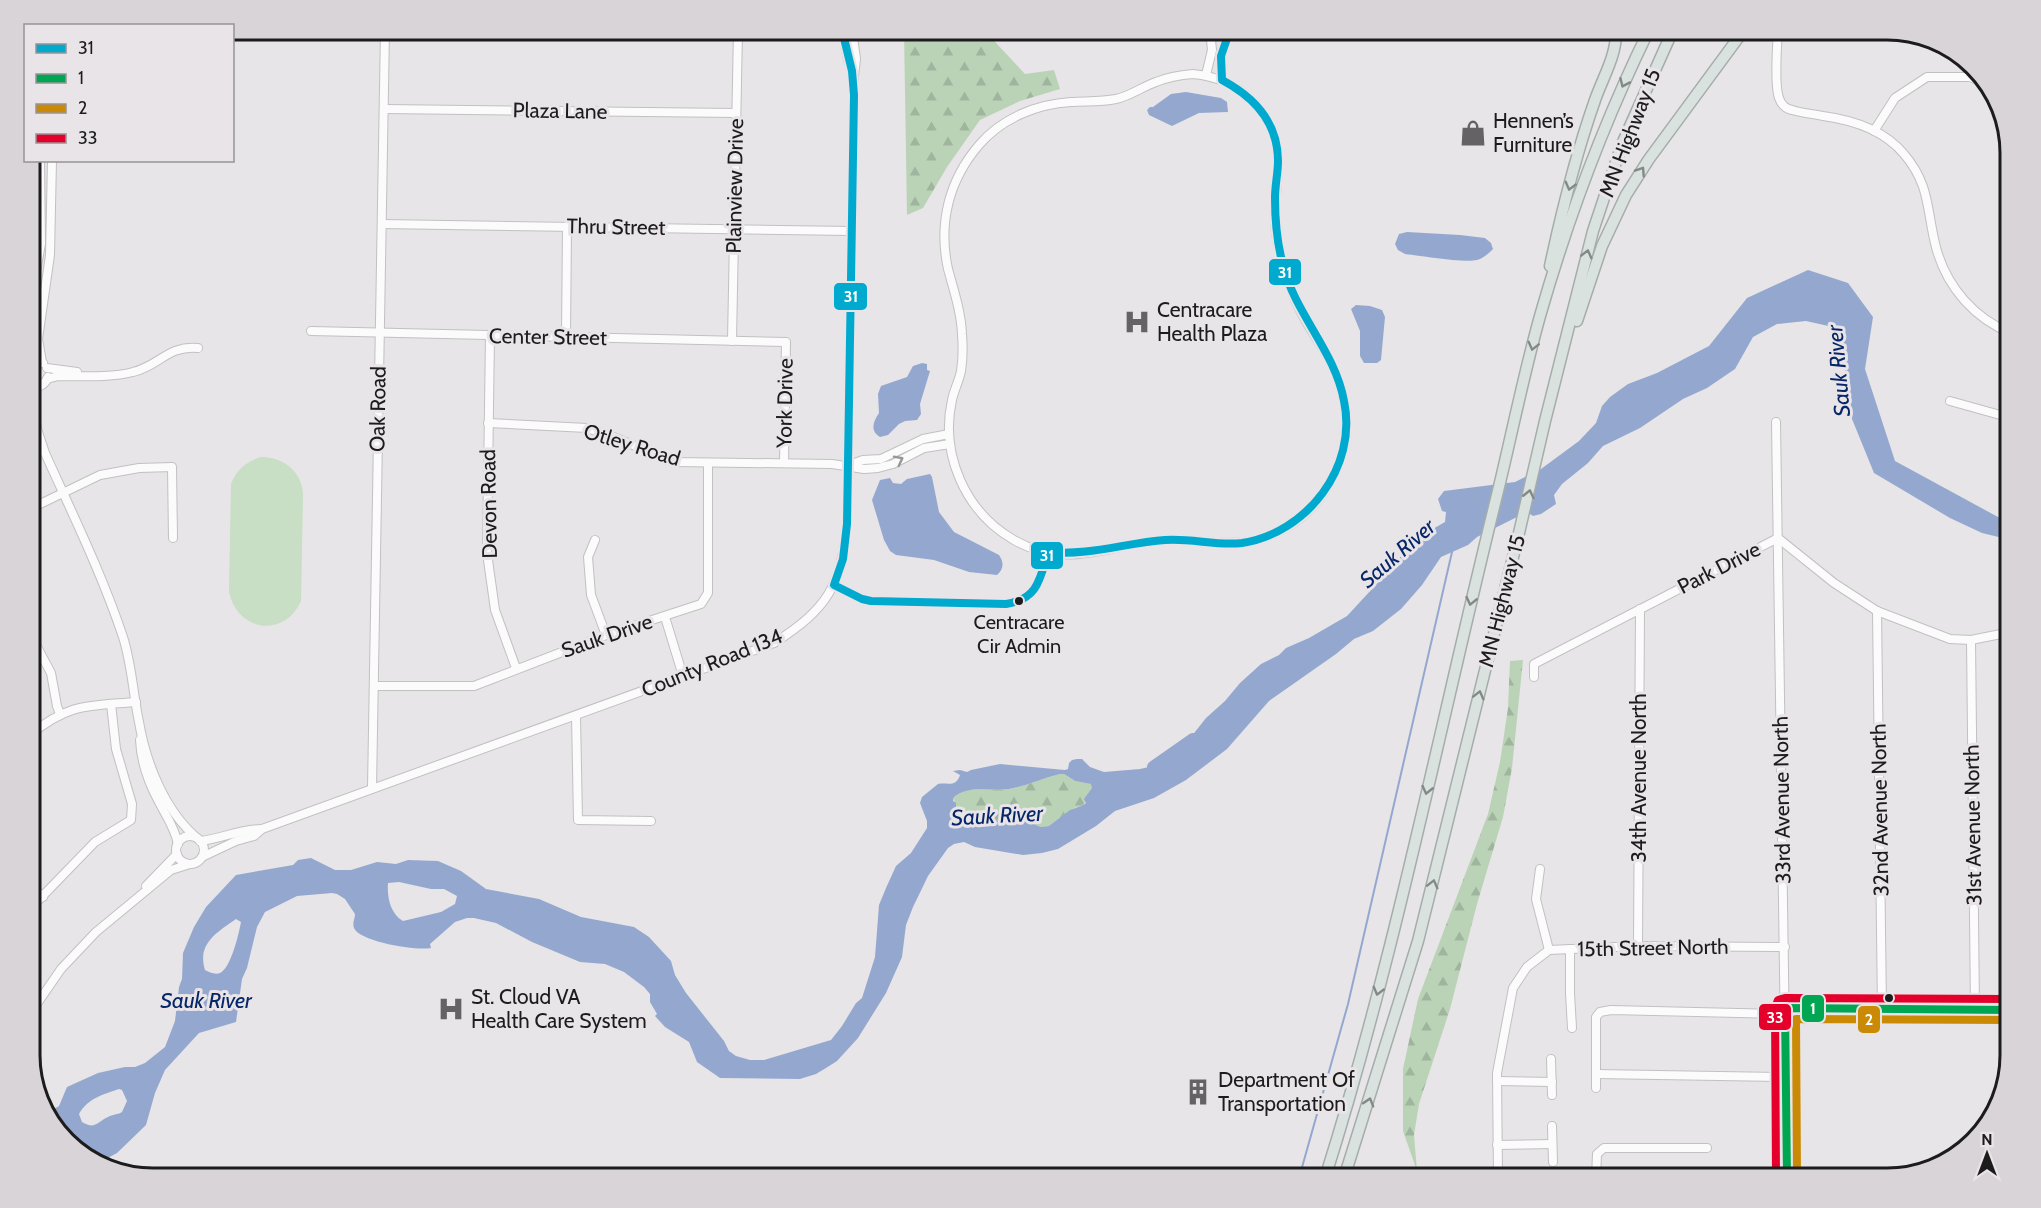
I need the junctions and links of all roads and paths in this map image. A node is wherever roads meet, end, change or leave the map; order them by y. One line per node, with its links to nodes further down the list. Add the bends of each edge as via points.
1 (385, 40): 18 (street, Oak Road)
2 (738, 40): 19 (street, Plainview Drive)
3 (844, 40): 15 (street, County Road 134)
4 (853, 40): 15 (street, County Road 134)
5 (1211, 40): 14 (street)
6 (1227, 40): 17 (street, via 1221,56)
7 (1614, 40): 13 (highway)
8 (1620, 40): 13 (highway)
9 (1644, 40): 27 (highway, MN Highway 15, one-way to 27, via 1586,178)
10 (1669, 40): 44 (highway, MN Highway 15, one-way to 10, via 1593,231 1622,144)
11 (1737, 40): 44 (highway, one-way to 11, via 1602,246 1626,195)
12 (1778, 40): 20 (street, via 1778,90 1786,108 1849,121)
13 (1611, 59): 27 (highway, one-way to 27, via 1558,228)
14 (1206, 75): 17 (street); 47 (street, via 1170,77 1114,100 1059,103 1030,110 990,134 963,165 948,202 944,238 959,308 963,356)
15 (854, 76): 25 (street, County Road 134)
16 (1970, 77): 20 (street, via 1927,77 1894,98)
17 (1222, 80): 49 (street, via 1254,101 1269,123 1276,142 1276,230 1286,278 1301,313 1334,369 1346,406 1341,454 1318,502 1281,531 1242,543 1168,540 1078,555 1048,552 1013,540 972,503 961,484)
18 (384, 109): 19 (street, Plaza Lane); 22 (street, Oak Road)
19 (736, 113): 24 (street, Plainview Drive)
20 (1874, 131): 28 (street, via 1903,153 1918,175 1929,202 1942,266 1958,292 1983,318)
21 (52, 162): 26 (street, via 50,255)
22 (381, 224): 23 (street, Thru Street); 30 (street, Oak Road)
23 (567, 227): 24 (street, Thru Street); 32 (street)
24 (734, 229): 25 (street, Thru Street); 33 (street, Plainview Drive)
25 (851, 231): 52 (street, County Road 134)
26 (41, 318)
27 (1538, 323): 110 (highway, MN Highway 15, one-way to 110, via 1393,934)
28 (2000, 327)
29 (311, 331): 30 (street, Center Street)
30 (380, 333): 31 (street, Center Street); 68 (street, Oak Road)
31 (490, 335): 32 (street, Center Street); 46 (street, Devon Road)
32 (566, 337): 33 (street, Center Street)
33 (732, 341): 34 (street, Center Street)
34 (786, 342): 51 (street, York Drive)
35 (198, 348): 39 (street, via 177,349 140,370)
36 (41, 350): 38 (street)
37 (41, 364): 38 (street)
38 (45, 365): 39 (street); 40 (street)
39 (108, 375): 40 (street)
40 (47, 379): 41 (street)
41 (41, 384)
42 (1950, 401): 43 (street)
43 (2000, 415)
44 (1545, 421): 111 (highway, MN Highway 15, one-way to 44, via 1418,940)
45 (1776, 422): 56 (street, 33rd Avenue North)
46 (488, 423): 50 (street, Otley Road, via 587,429 675,462); 65 (street, Devon Road, via 487,553 495,610)
47 (949, 434): 49 (street); 52 (street, via 923,439 880,459)
48 (41, 439): 53 (street)
49 (950, 444): 52 (street, one-way to 49, via 878,468 924,448)
50 (708, 463): 51 (street, Otley Road); 60 (street, Sauk Drive, via 708,593 700,604)
51 (784, 463): 52 (street, Otley Road)
52 (847, 466): 66 (street, County Road 134, via 843,559 823,604 798,628 774,643)
53 (62, 492): 54 (street); 55 (street, via 100,475 172,467); 69 (street, via 119,625 131,665)
54 (41, 503)
55 (173, 538)
56 (1778, 538): 58 (street, Park Drive); 59 (street, Park Drive); 89 (street, 33rd Avenue North)
57 (595, 540): 62 (street, via 588,557 591,595)
58 (1640, 609): 67 (street, Park Drive, via 1534,664); 88 (street, 34th Avenue North)
59 (1877, 611): 63 (street, Park Drive, via 1950,639); 93 (street, 32nd Avenue North)
60 (665, 616): 62 (street, Sauk Drive); 66 (street)
61 (2000, 634): 63 (street, Park Drive)
62 (606, 635): 65 (street, Sauk Drive)
63 (1971, 640): 94 (street, 31st Avenue North)
64 (41, 654): 71 (street, via 51,673)
65 (516, 668): 68 (street, Sauk Drive, via 474,686)
66 (683, 676): 72 (street, County Road 134)
67 (1534, 677)
68 (374, 686): 75 (street, Oak Road)
69 (136, 702): 70 (street); 73 (street)
70 (111, 704): 71 (street, via 79,707); 85 (street, via 116,749 132,804 131,820 95,842)
71 (60, 714): 74 (street)
72 (576, 716): 75 (street, County Road 134); 76 (street, via 578,820)
73 (139, 723): 78 (street, via 166,798); 79 (street, via 145,771)
74 (41, 727)
75 (372, 788): 77 (street, County Road 134)
76 (651, 821)
77 (262, 829): 78 (street, County Road 134); 81 (street, County Road 134)
78 (199, 840): 79 (street, via 187,837); 81 (street, via 204,850)
79 (178, 844): 80 (street)
80 (177, 854): 82 (street); 87 (street)
81 (202, 857): 82 (street)
82 (190, 864): 87 (street, via 171,870)
83 (1540, 869): 91 (street, via 1536,900)
84 (41, 894): 85 (street)
85 (44, 897): 86 (street)
86 (41, 900)
87 (126, 907): 92 (street, via 61,969)
88 (1638, 946): 89 (street, 15th Street North); 90 (street, 15th Street North)
89 (1785, 946): 96 (street, 33rd Avenue North)
90 (1570, 949): 91 (street, 15th Street North); 97 (street)
91 (1549, 950): 101 (street, 15th Street North, via 1527,967 1513,988)
92 (41, 998)
93 (1882, 1009): 94 (street); 96 (street)
94 (1975, 1009): 95 (street)
95 (2000, 1010)
96 (1785, 1011): 99 (street, via 1600,1012 1596,1017); 100 (street, 33rd Avenue North)
97 (1572, 1028)
98 (1551, 1059): 102 (street)
99 (1596, 1074): 100 (street); 103 (street)
100 (1786, 1077): 114 (street, 33rd Avenue North)
101 (1497, 1081): 102 (street); 107 (street)
102 (1552, 1082): 104 (street)
103 (1596, 1088)
104 (1552, 1095)
105 (1552, 1126): 106 (street)
106 (1552, 1144): 107 (street); 109 (street)
107 (1497, 1145): 112 (street)
108 (1707, 1148): 113 (street, via 1604,1148 1597,1154)
109 (1553, 1162)
110 (1328, 1168)
111 (1347, 1168)
112 (1498, 1168)
113 (1596, 1168)
114 (1787, 1168)

